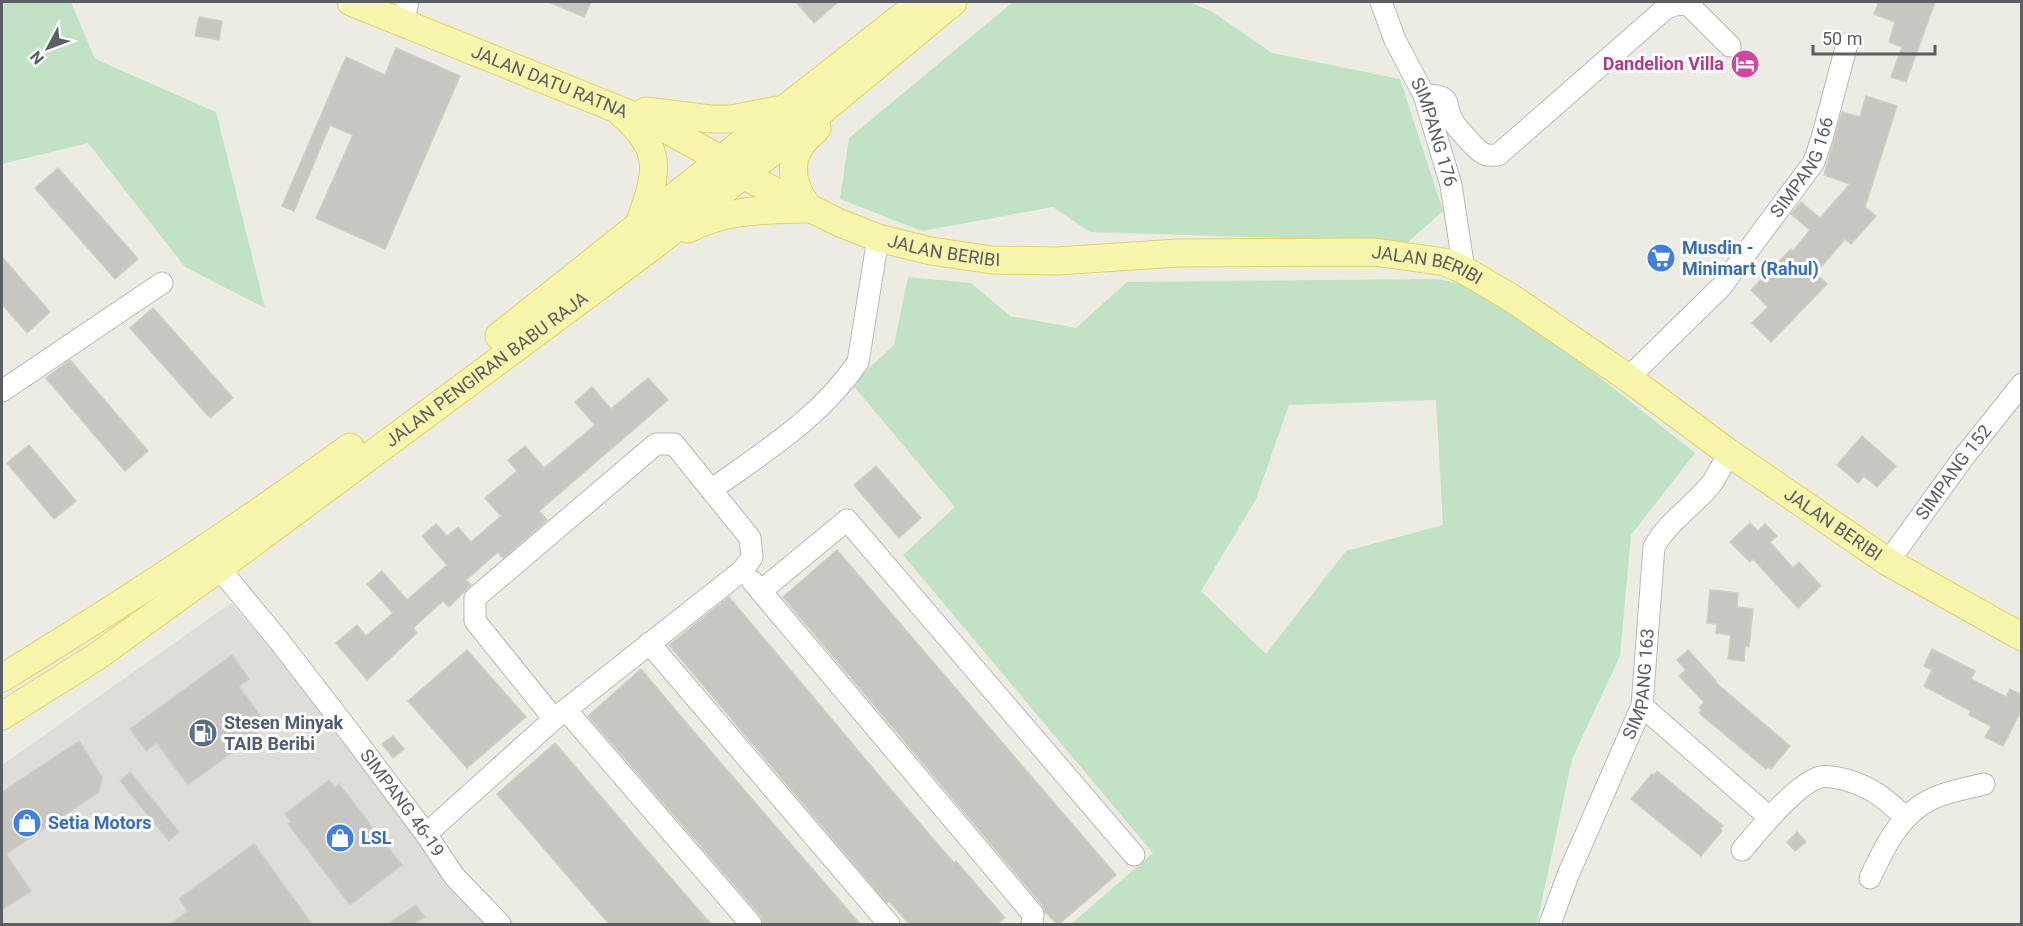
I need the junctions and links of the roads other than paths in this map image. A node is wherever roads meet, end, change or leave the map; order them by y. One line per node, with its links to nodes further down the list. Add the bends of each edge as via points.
1 (351, 2): 5 (main road, JALAN DATU RATNA)
2 (921, 2): 11 (main road, JALAN PENGIRAN BABU RAJA)
3 (953, 2): 8 (main road, JALAN PENGIRAN BABU RAJA)
4 (1381, 2): 9 (street, SIMPANG 176, via 1395,40)
5 (406, 12): 10 (main road, JALAN DATU RATNA)
6 (1847, 44): 18 (street, SIMPANG 166, via 1814,162 1721,287)
7 (1731, 45): 9 (street, via 1689,5 1665,9 1498,155 1482,153 1454,123 1449,103 1438,95)
8 (873, 68): 12 (main road, JALAN PENGIRAN BABU RAJA); 13 (main road, via 800,147 794,179 801,199)
9 (1424, 95): 16 (street, SIMPANG 176, via 1451,185)
10 (612, 105): 11 (main road, via 710,119); 12 (main road, JALAN DATU RATNA, via 662,127); 14 (main road, via 635,125 651,150 654,165)
11 (783, 109): 12 (main road, JALAN PENGIRAN BABU RAJA)
12 (732, 168): 13 (main road, JALAN BERIBI); 14 (main road, JALAN PENGIRAN BABU RAJA)
13 (810, 209): 14 (main road, via 744,211); 15 (main road, JALAN BERIBI)
14 (645, 237): 24 (main road, JALAN PENGIRAN BABU RAJA); 29 (main road, JALAN PENGIRAN BABU RAJA, via 478,353 274,503)
15 (878, 238): 16 (main road, JALAN BERIBI, via 992,260 1057,261 1178,253 1374,252 1445,262); 22 (street, via 858,362 847,379 800,427)
16 (1464, 270): 18 (main road, JALAN BERIBI)
17 (162, 283): 20 (street)
18 (1628, 378): 21 (main road, JALAN BERIBI)
19 (2022, 384): 23 (street, SIMPANG 152)
20 (2, 391)
21 (1729, 453): 23 (main road, JALAN BERIBI); 30 (street, SIMPANG 163, via 1711,484 1654,547)
22 (711, 490): 25 (street, via 750,538 752,557); 31 (street, via 674,444 656,444 475,598 475,621)
23 (1887, 562): 27 (main road, JALAN BERIBI)
24 (219, 568): 32 (main road, JALAN PENGIRAN BABU RAJA, via 96,657); 36 (street, SIMPANG 46-19)
25 (743, 570): 26 (street); 28 (street)
26 (761, 591): 38 (street, via 847,520); 43 (street, via 1034,914)
27 (2022, 638)
28 (649, 643): 31 (street); 42 (street)
29 (2, 678)
30 (1641, 705): 34 (street); 44 (street, SIMPANG 163)
31 (560, 714): 36 (street); 41 (street)
32 (4, 715)
33 (1984, 784): 35 (street, via 1933,798)
34 (1770, 817): 35 (street, via 1802,788 1824,776 1869,787); 37 (street)
35 (1905, 817): 39 (street, via 1888,840)
36 (426, 834): 40 (street, SIMPANG 46-19, via 460,883)
37 (1742, 850)
38 (1134, 855)
39 (1870, 878)
40 (500, 924)
41 (751, 924)
42 (889, 924)
43 (1032, 924)
44 (1550, 924)

